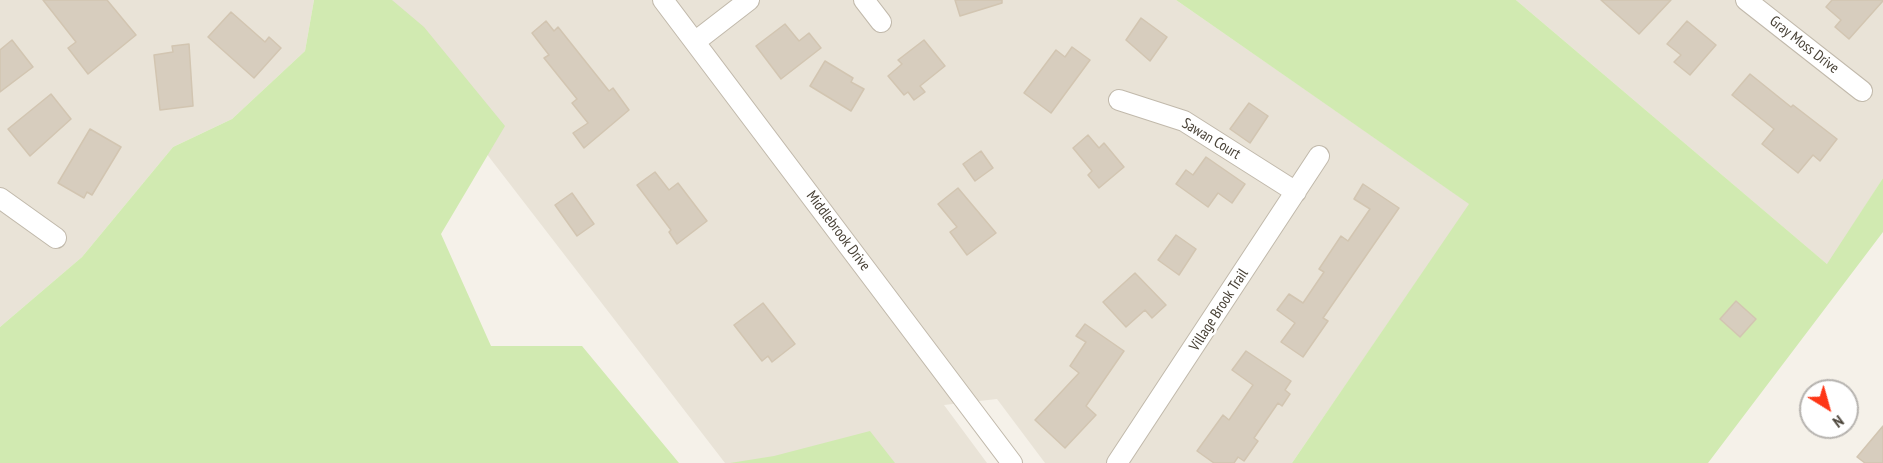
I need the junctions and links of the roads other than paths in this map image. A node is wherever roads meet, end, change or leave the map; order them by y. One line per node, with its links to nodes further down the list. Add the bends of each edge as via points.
1 (663, 0): 6 (street, Middlebrook Drive)
2 (750, 0): 6 (street)
3 (864, 0): 5 (street)
4 (1751, 2): 7 (street, Gray Moss Drive)
5 (881, 22)
6 (696, 41): 13 (street, Middlebrook Drive)
7 (1862, 91)
8 (1119, 100): 10 (street, Sawan Court, via 1184,121)
9 (1319, 156): 10 (street, Village Brook Trail)
10 (1296, 192): 14 (street, Village Brook Trail)
11 (0, 198): 12 (street)
12 (56, 238)
13 (1012, 463)
14 (1117, 463)

